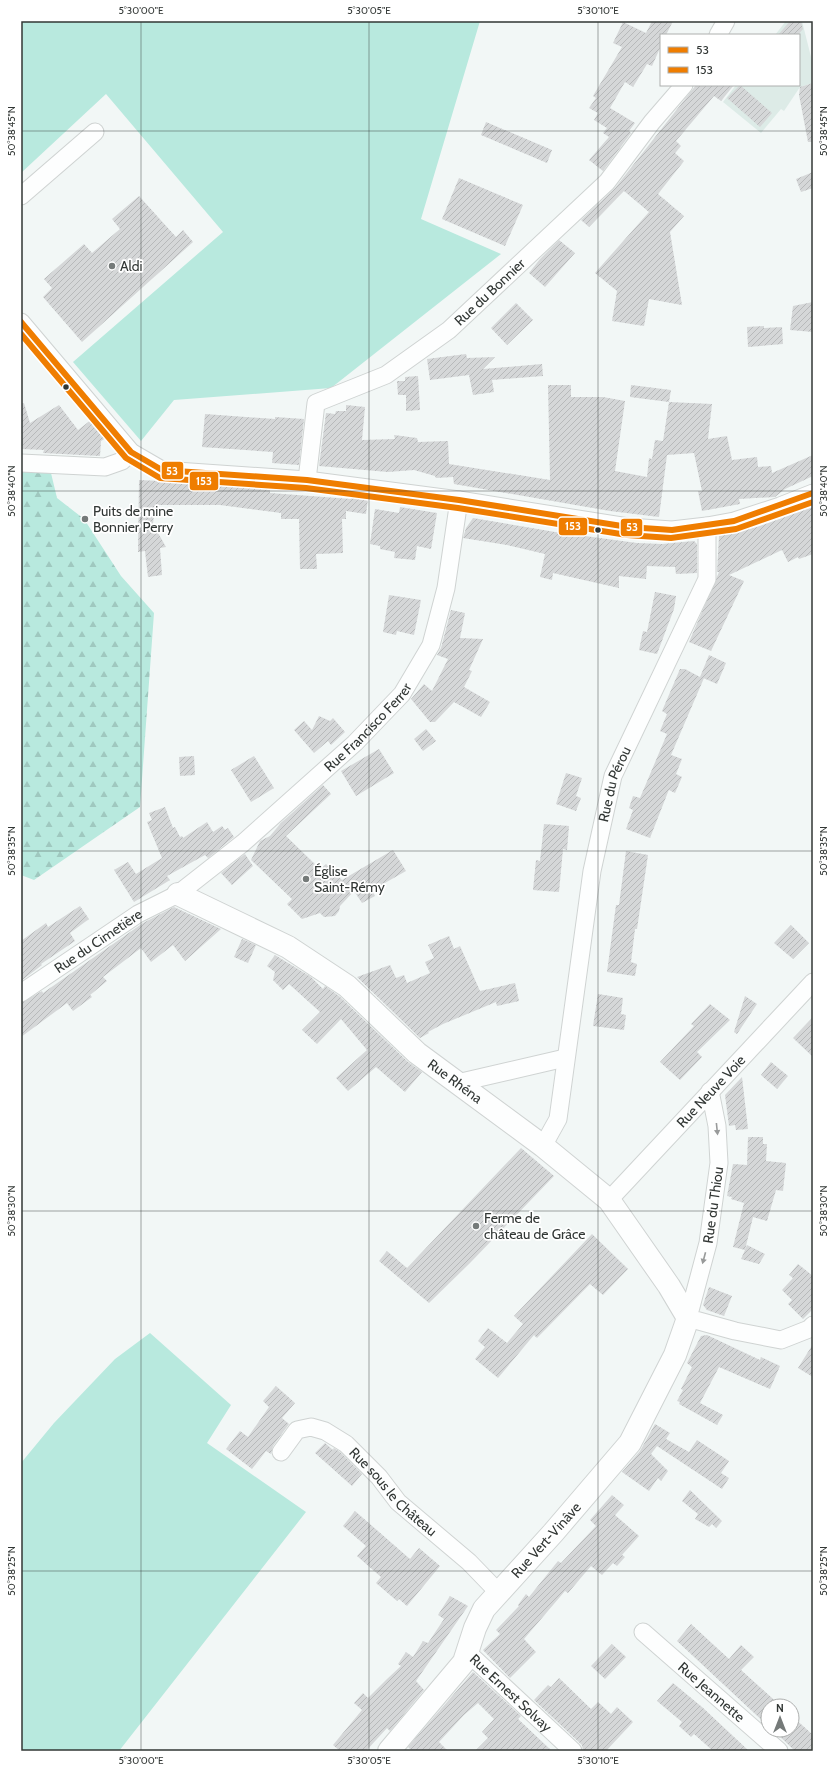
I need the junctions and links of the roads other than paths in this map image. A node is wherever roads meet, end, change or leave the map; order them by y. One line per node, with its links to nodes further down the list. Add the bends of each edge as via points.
1 (726, 21): 2 (street)
2 (719, 34)
3 (683, 86): 9 (street, Rue du Bonnier, via 652,122 607,182 449,330 386,375 316,403)
4 (95, 132): 5 (street)
5 (21, 196)
6 (21, 322): 7 (street)
7 (131, 452): 8 (street, via 122,461 105,467); 9 (street, via 162,470)
8 (21, 463)
9 (308, 480): 11 (street)
10 (813, 493): 12 (street, via 754,515)
11 (459, 500): 12 (street, via 628,527 672,530); 13 (street, Rue Francisco Ferrer, via 446,588 431,645 402,694 355,743 243,843)
12 (707, 526): 16 (street, Rue du Pérou, via 707,579 613,776 592,871)
13 (178, 894): 15 (street, Rue du Cimetière, via 138,914); 17 (street, Rue Rhéna, via 288,947 347,986 417,1053)
14 (813, 982): 18 (street, Rue Neuve Voie)
15 (21, 993)
16 (565, 1058): 17 (street); 19 (street, Rue du Pérou, via 558,1119)
17 (457, 1083): 19 (street, Rue Rhéna)
18 (710, 1091): 20 (street, Rue Neuve Voie); 21 (street, Rue du Thiou, one-way to 21, via 719,1163 708,1243)
19 (543, 1146): 20 (street, Rue Rhéna)
20 (609, 1200): 21 (street, Rue Rhéna, via 669,1286)
21 (688, 1318): 22 (street, via 781,1340); 24 (street, Rue Vert-Vinâve, via 675,1355 630,1443)
22 (813, 1326)
23 (281, 1452): 24 (street, Rue sous le Château, via 297,1430 311,1428 336,1437 379,1477 398,1502 470,1562)
24 (499, 1593): 26 (street, Rue Vert-Vinâve, via 484,1609)
25 (643, 1632): 29 (street, Rue Jeannette)
26 (467, 1652): 27 (street, Rue Vert-Vinâve, via 464,1662); 28 (street, Rue Ernest Solvay)
27 (389, 1751)
28 (572, 1751)
29 (779, 1751)

